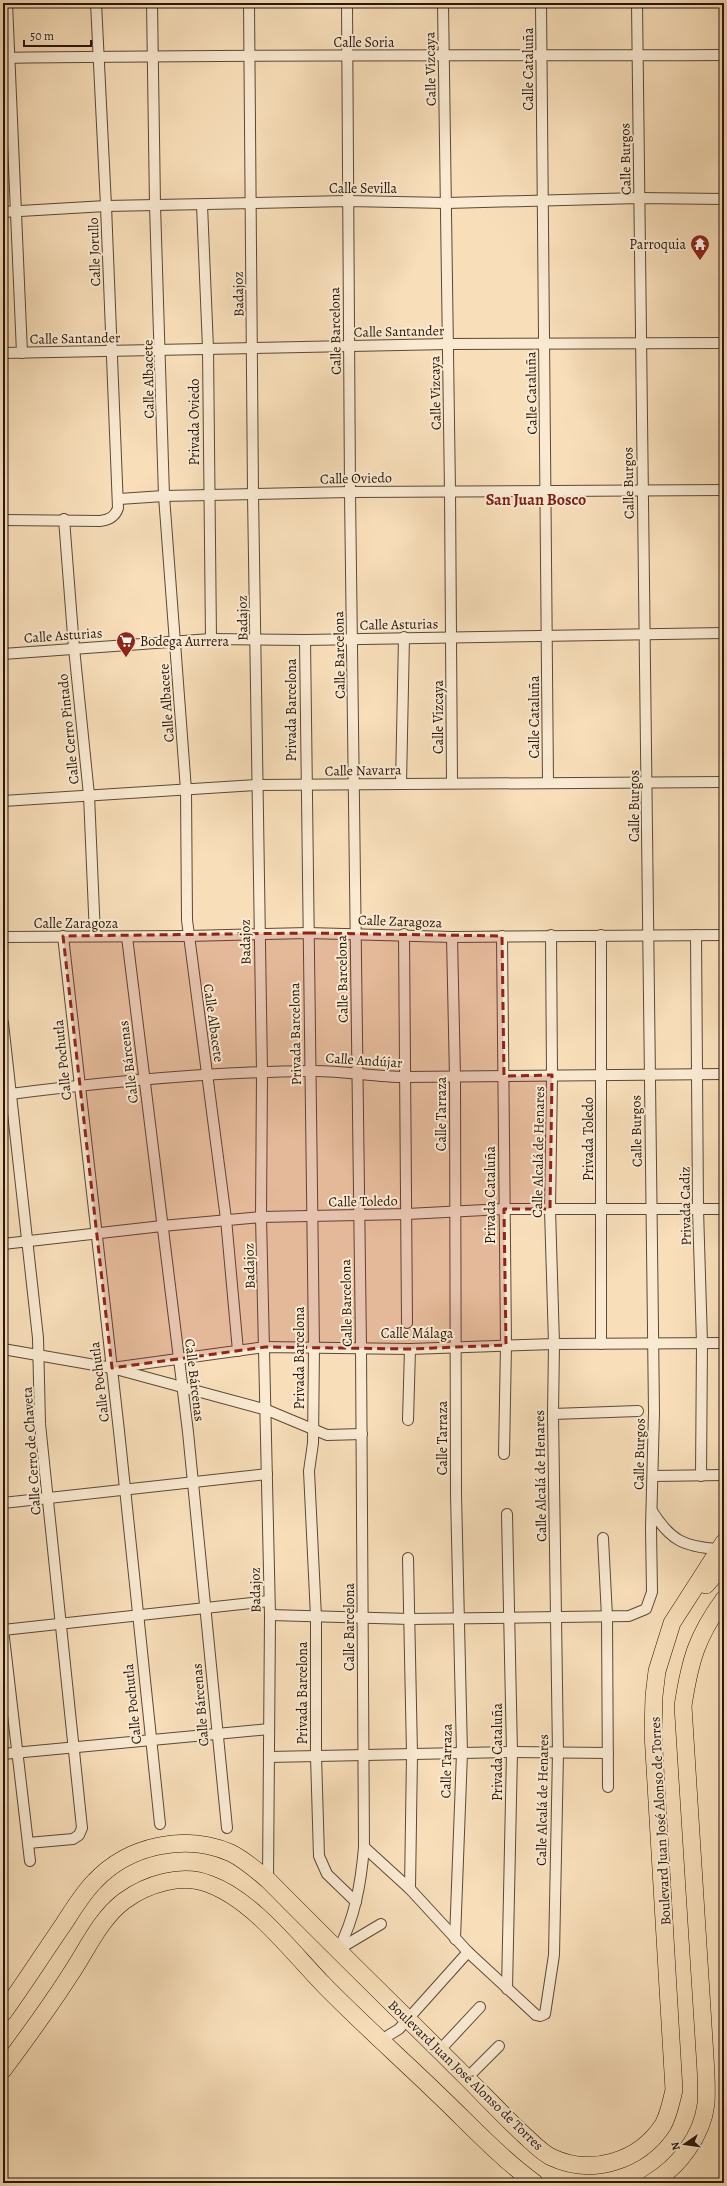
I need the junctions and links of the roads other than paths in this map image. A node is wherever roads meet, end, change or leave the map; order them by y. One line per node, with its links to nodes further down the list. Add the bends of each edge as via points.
1 (7, 3): 15 (street)
2 (96, 3): 16 (street, Calle Jorullo)
3 (152, 3): 17 (street, Calle Albacete)
4 (249, 3): 12 (street, Badajoz)
5 (347, 3): 10 (street, Calle Barcelona)
6 (443, 3): 14 (street, Calle Vizcaya)
7 (542, 3): 9 (street, Calle Cataluña)
8 (638, 3): 13 (street, Calle Burgos)
9 (542, 54): 13 (street, Calle Soria); 14 (street, Calle Soria); 20 (street, Calle Cataluña)
10 (346, 55): 12 (street, Calle Soria); 14 (street, Calle Soria); 21 (street, Calle Barcelona)
11 (724, 55): 13 (street, Calle Soria)
12 (250, 56): 17 (street, Calle Soria); 22 (street, Badajoz)
13 (637, 56): 18 (street, Calle Burgos)
14 (443, 57): 23 (street, Calle Vizcaya)
15 (6, 58): 16 (street, Calle Soria); 28 (street)
16 (99, 58): 17 (street, Calle Soria); 26 (street, Calle Jorullo)
17 (153, 58): 24 (street, Calle Albacete)
18 (639, 198): 19 (street, Calle Sevilla); 20 (street, Calle Sevilla); 32 (street, Calle Burgos)
19 (724, 199)
20 (543, 200): 23 (street, Calle Sevilla); 31 (street, Calle Cataluña)
21 (348, 201): 22 (street, Calle Sevilla); 23 (street, Calle Sevilla); 34 (street, Calle Barcelona)
22 (250, 203): 25 (street, Calle Sevilla); 33 (street, Badajoz)
23 (447, 203): 30 (street, Calle Vizcaya)
24 (156, 205): 25 (street, Calle Sevilla); 26 (street, Calle Sevilla); 36 (street, Calle Albacete)
25 (202, 205): 35 (street, Privada Oviedo)
26 (106, 206): 28 (street, Calle Sevilla); 37 (street, Calle Jorullo)
27 (3, 212): 28 (street, Calle Sevilla)
28 (16, 212): 39 (street)
29 (724, 343): 32 (street, Calle Santander)
30 (448, 344): 31 (street, Calle Santander); 34 (street, Calle Santander); 43 (street, Calle Vizcaya)
31 (545, 344): 32 (street, Calle Santander); 40 (street, Calle Cataluña)
32 (642, 344): 41 (street, Calle Burgos)
33 (253, 347): 34 (street, Calle Santander); 35 (street, Calle Santander); 46 (street, Badajoz)
34 (350, 347): 44 (street, Calle Barcelona)
35 (208, 348): 36 (street, Calle Santander); 45 (street, Privada Oviedo)
36 (161, 349): 37 (street, Calle Santander); 47 (street, Calle Albacete)
37 (111, 351): 39 (street, Calle Santander); 48 (street, Calle Jorullo)
38 (3, 353): 39 (street, Calle Santander)
39 (22, 353)
40 (546, 490): 41 (street, Calle Oviedo); 43 (street, Calle Oviedo); 53 (street, Calle Cataluña)
41 (642, 490): 42 (street, Calle Oviedo); 52 (street, Calle Burgos)
42 (724, 490)
43 (450, 491): 44 (street, Calle Oviedo); 55 (street, Calle Vizcaya)
44 (350, 492): 46 (street, Calle Oviedo); 57 (street, Calle Barcelona)
45 (209, 494): 46 (street, Calle Oviedo); 47 (street, Calle Oviedo); 56 (street, Privada Oviedo)
46 (252, 494): 59 (street, Badajoz)
47 (164, 496): 48 (street, Calle Oviedo); 58 (street, Calle Albacete)
48 (119, 499): 49 (street, via 116,515 108,519)
49 (64, 519): 50 (street); 61 (street, Calle Cerro Pintado)
50 (3, 520)
51 (724, 633): 52 (street, Calle Asturias)
52 (646, 634): 53 (street, Calle Asturias); 68 (street, Calle Burgos)
53 (548, 636): 55 (street, Calle Asturias); 65 (street, Calle Cataluña)
54 (404, 637): 55 (street, Calle Asturias); 57 (street, Calle Asturias); 67 (street)
55 (452, 637): 64 (street, Calle Vizcaya)
56 (211, 639): 58 (street, Calle Asturias); 59 (street, Calle Asturias)
57 (352, 639): 60 (street, Calle Asturias); 66 (street, Calle Barcelona)
58 (176, 640): 61 (street, Calle Asturias); 71 (street, Calle Albacete)
59 (256, 640): 60 (street, Calle Asturias); 69 (street, Badajoz)
60 (305, 640): 70 (street, Privada Barcelona)
61 (74, 648): 62 (street, Calle Asturias); 72 (street, Calle Cerro Pintado)
62 (3, 654)
63 (724, 782): 68 (street, Calle Navarra)
64 (452, 783): 65 (street, Calle Navarra); 67 (street, Calle Navarra)
65 (548, 783): 68 (street, Calle Navarra)
66 (354, 784): 67 (street, Calle Navarra); 70 (street, Calle Navarra); 75 (street, Calle Barcelona)
67 (401, 784)
68 (648, 784): 78 (street, Calle Burgos)
69 (257, 785): 70 (street, Calle Navarra); 71 (street, Calle Navarra); 76 (street, Badajoz)
70 (306, 785): 74 (street, Privada Barcelona)
71 (186, 790): 72 (street, Calle Navarra); 85 (street, Calle Albacete)
72 (88, 795): 73 (street, Calle Navarra); 84 (street, Calle Cerro Pintado)
73 (3, 801)
74 (308, 933): 75 (street, Calle Zaragoza); 76 (street, Calle Zaragoza); 91 (street, Privada Barcelona)
75 (356, 933): 77 (street, Calle Zaragoza); 94 (street, Calle Barcelona)
76 (259, 934): 85 (street, Calle Zaragoza); 92 (street, Badajoz)
77 (404, 934): 86 (street, Calle Zaragoza); 102 (street)
78 (649, 934): 80 (street, Calle Zaragoza); 81 (street, Calle Zaragoza); 95 (street, Calle Burgos)
79 (551, 935): 80 (street, Calle Zaragoza); 87 (street, Calle Zaragoza); 98 (street, Calle Alcalá de Henares)
80 (601, 935): 99 (street, Privada Toledo)
81 (696, 935): 82 (street, Calle Zaragoza); 96 (street, Privada Cadiz)
82 (724, 935)
83 (63, 936): 84 (street, Calle Zaragoza); 88 (street, Calle Zaragoza); 104 (street, Calle Pochutla)
84 (95, 936): 89 (street, Calle Zaragoza)
85 (188, 936): 89 (street, Calle Zaragoza); 93 (street, Calle Albacete)
86 (452, 936): 87 (street, Calle Zaragoza); 101 (street, Calle Tarraza)
87 (502, 936): 100 (street, Privada Cataluña)
88 (3, 937)
89 (127, 937): 103 (street, Calle Bárcenas)
90 (3, 1023): 105 (street, Calle Cerro de Chaveta)
91 (310, 1070): 92 (street, Calle Andújar); 94 (street, Calle Andújar); 114 (street, Privada Barcelona)
92 (262, 1072): 93 (street, Calle Andújar); 116 (street, Badajoz)
93 (207, 1074): 103 (street, Calle Andújar); 117 (street, Calle Albacete)
94 (358, 1074): 102 (street, Calle Andújar); 115 (street, Calle Barcelona)
95 (649, 1074): 96 (street, Calle Andújar); 99 (street, Calle Andújar); 107 (street, Calle Burgos)
96 (698, 1074): 97 (street, Calle Andújar); 110 (street, Privada Cadiz)
97 (724, 1074)
98 (552, 1075): 99 (street, Calle Andújar); 100 (street, Calle Andújar); 109 (street, Calle Alcalá de Henares)
99 (602, 1075): 106 (street, Privada Toledo)
100 (504, 1076): 101 (street, Calle Andújar); 108 (street, Privada Cataluña)
101 (455, 1077): 102 (street, Calle Andújar); 112 (street, Calle Tarraza)
102 (406, 1078): 113 (street)
103 (144, 1080): 104 (street, Calle Andújar); 118 (street, Calle Bárcenas)
104 (79, 1087): 105 (street, Calle Andújar); 119 (street, Calle Pochutla)
105 (7, 1095): 120 (street, Calle Cerro de Chaveta)
106 (602, 1208): 107 (street, Calle Toledo); 109 (street, Calle Toledo); 127 (street, Privada Toledo)
107 (651, 1208): 110 (street, Calle Toledo); 123 (street, Calle Burgos)
108 (504, 1209): 109 (street, Calle Toledo); 112 (street, Calle Toledo); 128 (street, Privada Cataluña)
109 (550, 1209): 126 (street, Calle Alcalá de Henares)
110 (698, 1209): 111 (street, Calle Toledo); 124 (street, Privada Cadiz)
111 (724, 1209)
112 (455, 1211): 113 (street, Calle Toledo); 131 (street, Calle Tarraza)
113 (407, 1214): 115 (street, Calle Toledo); 122 (street)
114 (311, 1216): 115 (street, Calle Toledo); 116 (street, Calle Toledo); 129 (street, Privada Barcelona)
115 (359, 1216): 130 (street, Calle Barcelona)
116 (261, 1217): 117 (street, Calle Toledo); 132 (street, Badajoz)
117 (226, 1219): 118 (street, Calle Toledo); 135 (street, Calle Albacete)
118 (162, 1226): 119 (street, Calle Toledo); 137 (street, Calle Bárcenas)
119 (95, 1233): 120 (street, Calle Toledo); 138 (street, Calle Pochutla)
120 (27, 1242): 121 (street, Calle Toledo); 136 (street, Calle Cerro de Chaveta)
121 (3, 1244)
122 (407, 1323)
123 (653, 1343): 124 (street, Calle Málaga); 127 (street, Calle Málaga); 149 (street, Calle Burgos)
124 (702, 1343): 125 (street, Calle Málaga); 150 (street, Privada Cadiz)
125 (724, 1343)
126 (554, 1344): 127 (street, Calle Málaga); 128 (street, Calle Málaga); 142 (street, Calle Alcalá de Henares)
127 (601, 1344)
128 (506, 1345): 131 (street, Calle Málaga); 146 (street, Privada Cataluña)
129 (314, 1347): 130 (street, Calle Málaga); 132 (street, Calle Málaga); 144 (street, Privada Barcelona)
130 (361, 1347): 134 (street, Calle Málaga); 145 (street, Calle Barcelona)
131 (457, 1347): 134 (street, Calle Málaga); 172 (street, Calle Tarraza, via 456,1494)
132 (265, 1348): 135 (street, Calle Málaga); 140 (street, Badajoz)
133 (3, 1349): 136 (street)
134 (410, 1349): 143 (street)
135 (238, 1351): 137 (street, Calle Málaga)
136 (39, 1354): 138 (street); 153 (street, Calle Cerro de Chaveta, via 40,1424)
137 (178, 1358): 138 (street, Calle Málaga); 139 (street, Calle Bárcenas)
138 (112, 1368): 139 (street); 152 (street, Calle Pochutla)
139 (182, 1387): 140 (street); 151 (street, Calle Bárcenas)
140 (267, 1410): 144 (street); 147 (street, Badajoz)
141 (638, 1411): 142 (street)
142 (553, 1414): 169 (street, Calle Alcalá de Henares)
143 (408, 1420)
144 (312, 1428): 145 (street, via 327,1435); 167 (street, Privada Barcelona, via 309,1471)
145 (362, 1434): 170 (street, Calle Barcelona)
146 (504, 1454)
147 (267, 1474): 151 (street); 163 (street, Badajoz)
148 (724, 1475): 150 (street)
149 (653, 1476): 150 (street); 155 (street, Calle Burgos)
150 (701, 1476)
151 (191, 1482): 152 (street); 164 (street, Calle Bárcenas)
152 (125, 1489): 153 (street); 166 (street, Calle Pochutla)
153 (48, 1498): 154 (street); 174 (street, Calle Cerro de Chaveta)
154 (3, 1503)
155 (651, 1510): 157 (street); 159 (street, Calle Burgos)
156 (507, 1514): 173 (street, Privada Cataluña)
157 (669, 1535): 159 (street); 160 (street, via 686,1545)
158 (603, 1538): 168 (street)
159 (651, 1544): 168 (street, Calle Burgos, via 652,1592 646,1609 630,1616)
160 (722, 1552): 211 (main road, Boulevard Juan José Alonso de Torres, via 672,1623 663,1646 654,1696 674,2074 674,2090 666,2120 651,2139 627,2158 598,2165 569,2163 549,2156 540,2149)
161 (408, 1558): 171 (street)
162 (724, 1599): 213 (main road, via 696,1644 683,1706 706,2104 700,2126 690,2147 674,2165)
163 (269, 1601): 164 (street); 165 (street, Badajoz)
164 (205, 1608): 166 (street); 177 (street, Calle Bárcenas)
165 (270, 1615): 167 (street); 176 (street, Badajoz)
166 (137, 1616): 174 (street); 178 (street, Calle Pochutla)
167 (316, 1617): 170 (street); 188 (street, Privada Barcelona)
168 (607, 1617): 169 (street); 184 (street)
169 (556, 1618): 173 (street); 182 (street, Calle Alcalá de Henares)
170 (363, 1619): 171 (street); 187 (street, Calle Barcelona)
171 (410, 1619): 172 (street); 186 (street)
172 (459, 1619): 173 (street); 183 (street, Calle Tarraza)
173 (508, 1619): 181 (street, Privada Cataluña)
174 (61, 1624): 175 (street); 179 (street, Calle Cerro de Chaveta)
175 (3, 1630): 180 (street)
176 (268, 1729): 177 (street); 189 (street, Badajoz)
177 (216, 1732): 178 (street); 192 (street, Calle Bárcenas)
178 (150, 1740): 179 (street); 191 (street, Calle Pochutla)
179 (73, 1746): 180 (street); 193 (street, Calle Cerro de Chaveta, via 82,1828 79,1836 73,1839)
180 (16, 1752): 185 (street); 193 (street)
181 (512, 1752): 182 (street); 183 (street); 203 (street, Privada Cataluña)
182 (558, 1752): 184 (street); 203 (street, Calle Alcalá de Henares, via 554,1955 546,2010 543,2015 536,2015)
183 (462, 1753): 186 (street); 200 (street, Calle Tarraza)
184 (608, 1753): 190 (street)
185 (3, 1754)
186 (412, 1754): 187 (street); 197 (street)
187 (363, 1755): 188 (street); 194 (street, Calle Barcelona)
188 (316, 1756): 189 (street); 198 (street, Privada Barcelona, via 321,1863 327,1874)
189 (269, 1757): 196 (street, Badajoz)
190 (608, 1787)
191 (160, 1824)
192 (227, 1828)
193 (28, 1843): 195 (street)
194 (364, 1847): 197 (street); 198 (street, Calle Barcelona)
195 (30, 1861)
196 (268, 1880): 201 (main road, Boulevard Juan José Alonso de Torres); 205 (main road, Boulevard Juan José Alonso de Torres, via 253,1867 231,1854 194,1844 170,1844 150,1848 122,1859 88,1890)
197 (410, 1889): 200 (street)
198 (356, 1902): 201 (street, Calle Barcelona, via 349,1929)
199 (381, 1924): 201 (street)
200 (456, 1939): 202 (street)
201 (338, 1950): 206 (main road, Boulevard Juan José Alonso de Torres)
202 (468, 1952): 203 (street); 206 (street)
203 (507, 1989)
204 (480, 2006): 209 (street)
205 (3, 2013)
206 (408, 2018): 207 (street, via 398,2029); 209 (main road, Boulevard Juan José Alonso de Torres)
207 (381, 2040): 210 (main road, via 240,1901 208,1883 176,1880 143,1889 111,1912 54,1999); 212 (main road, via 520,2172)
208 (499, 2046): 211 (street)
209 (439, 2051): 211 (main road, Boulevard Juan José Alonso de Torres)
210 (3, 2070)
211 (467, 2078)
212 (535, 2183)
213 (651, 2183)

